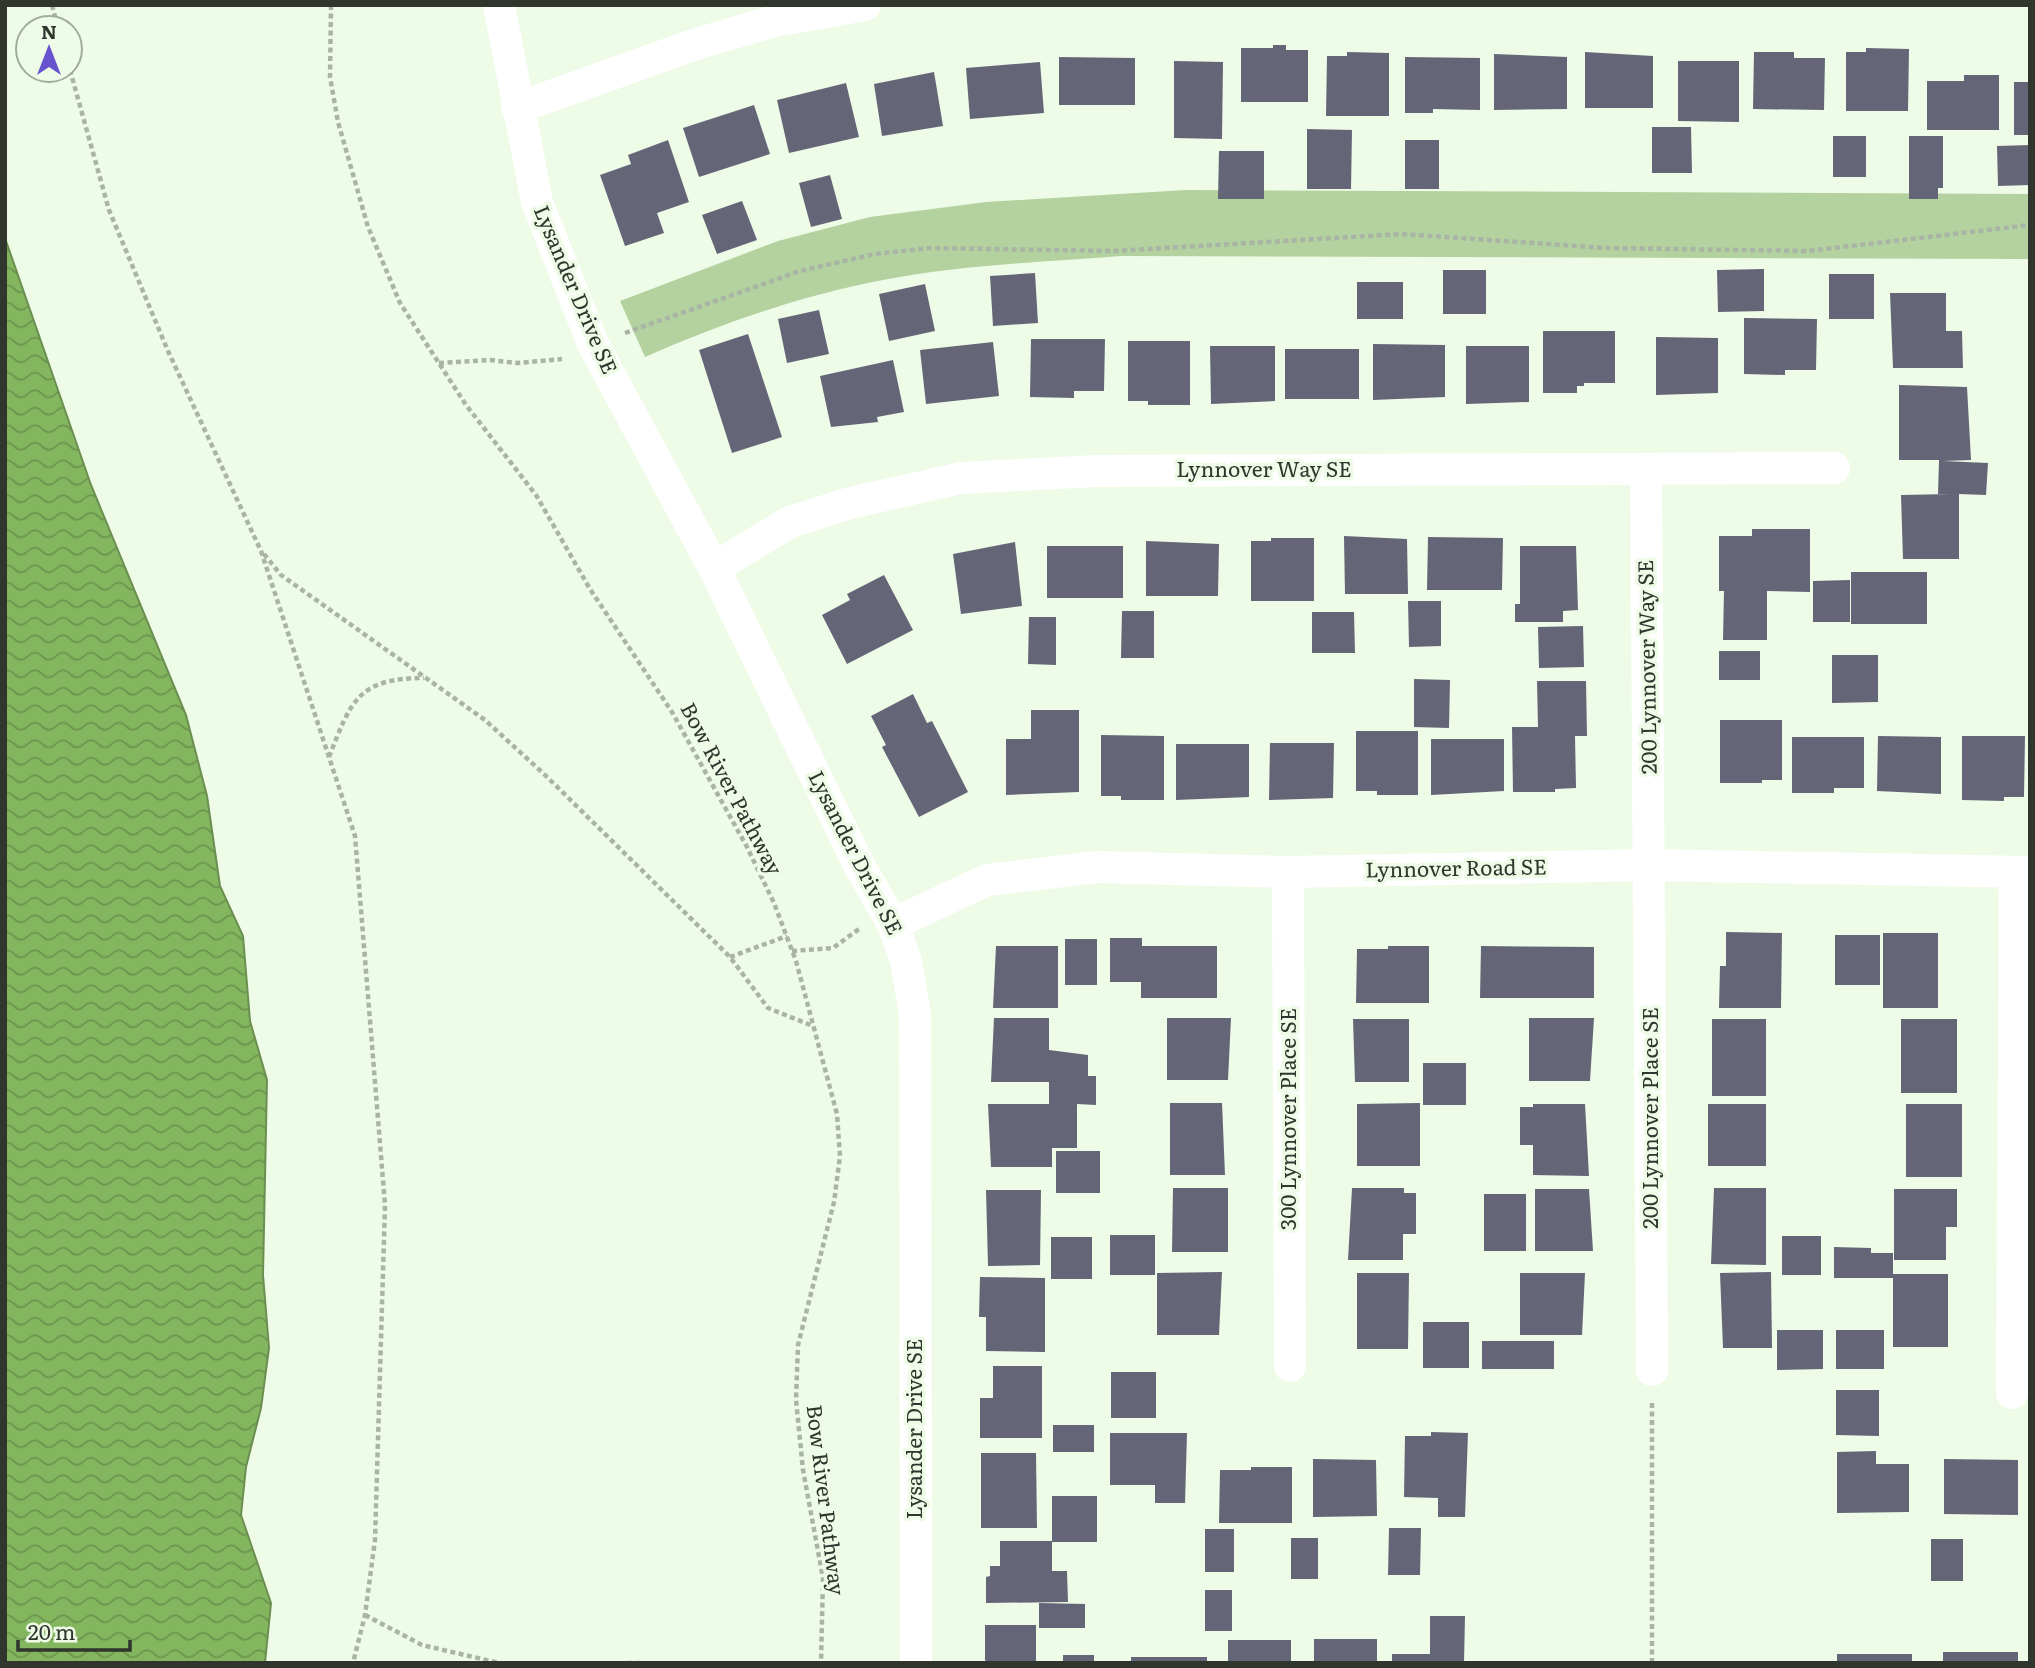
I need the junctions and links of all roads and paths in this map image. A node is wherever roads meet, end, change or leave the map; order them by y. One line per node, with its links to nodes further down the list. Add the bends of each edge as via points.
1 (331, 5): 8 (path, Bow River Pathway, via 330,77 368,227 400,303)
2 (499, 5): 5 (street, Lysander Drive SE)
3 (865, 5): 5 (street, via 762,25 696,44)
4 (74, 84): 11 (path, via 109,210 167,351)
5 (517, 108): 7 (street, Lysander Drive SE, via 537,202)
6 (2030, 225): 7 (path, via 1808,251 1606,248 1402,234 1115,251 930,248 800,271)
7 (593, 344): 8 (path, via 553,360); 12 (street, Lysander Drive SE)
8 (439, 363): 19 (path, Bow River Pathway, via 536,495 590,589 672,712 747,846)
9 (1833, 468): 10 (street, Lynnover Way SE)
10 (1646, 469): 12 (street, Lynnover Way SE, via 1096,471 961,478 790,522); 15 (street, 200 Lynnover Way SE)
11 (261, 551): 13 (path, via 281,575); 14 (path)
12 (714, 568): 18 (street, Lysander Drive SE, via 860,867)
13 (425, 678): 14 (path, via 397,678 373,685 348,710); 21 (path, via 485,720)
14 (329, 758): 26 (path, via 355,836 385,1205 375,1540)
15 (1651, 865): 16 (street, Lynnover Road SE); 17 (street, Lynnover Road SE); 24 (street, 200 Lynnover Place SE)
16 (1288, 872): 18 (street, Lynnover Road SE, via 1097,867 1037,873 987,880); 23 (street, 300 Lynnover Place SE)
17 (2023, 872): 25 (street)
18 (889, 917): 20 (path, via 833,947); 32 (street, Lysander Drive SE, via 906,961 915,1014)
19 (787, 936): 20 (path, Bow River Pathway); 21 (path)
20 (792, 951): 22 (path, Bow River Pathway)
21 (730, 957): 22 (path, via 768,1008)
22 (814, 1026): 31 (path, Bow River Pathway, via 837,1114 840,1156 834,1202 799,1345 796,1400 803,1470 823,1578)
23 (1290, 1366)
24 (1652, 1370): 33 (path)
25 (2012, 1394)
26 (365, 1615): 27 (path); 28 (path, via 422,1645)
27 (354, 1663)
28 (499, 1663)
29 (627, 1663): 30 (path)
30 (639, 1663)
31 (821, 1663)
32 (916, 1663)
33 (1652, 1663)

